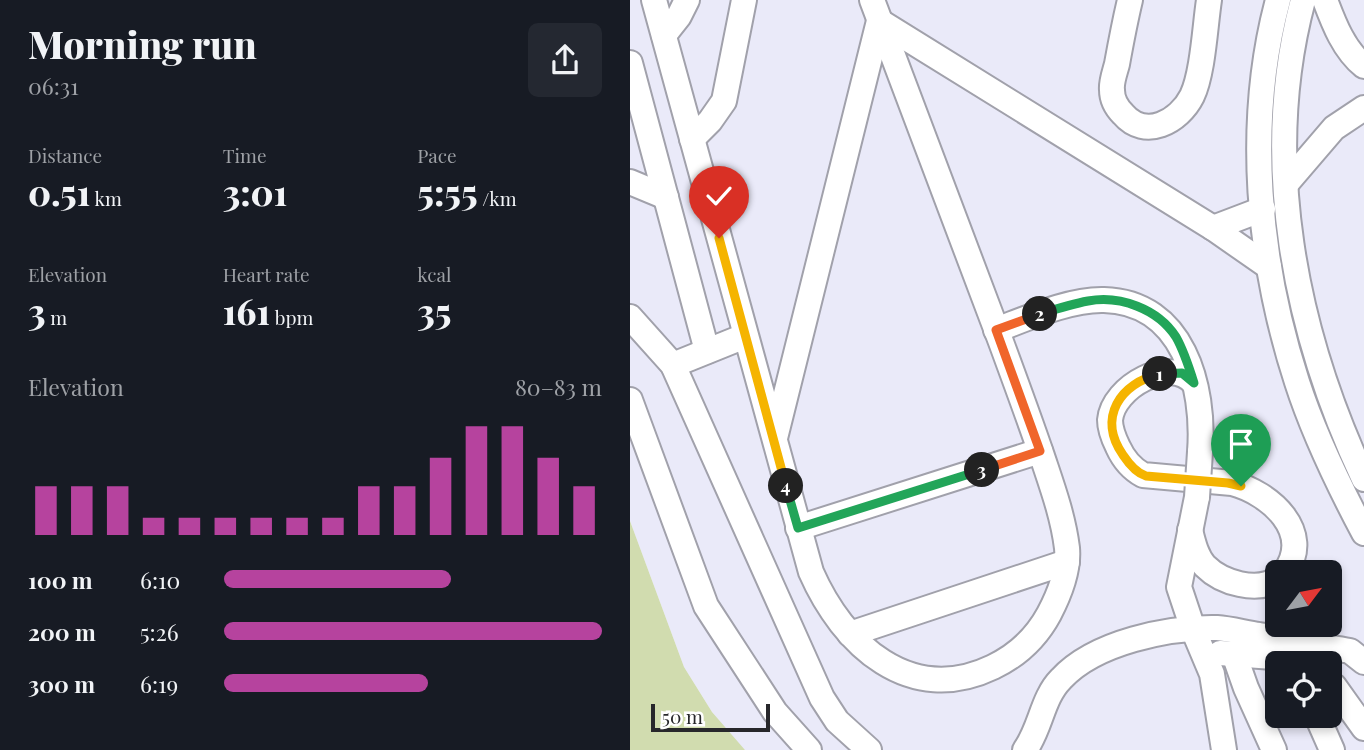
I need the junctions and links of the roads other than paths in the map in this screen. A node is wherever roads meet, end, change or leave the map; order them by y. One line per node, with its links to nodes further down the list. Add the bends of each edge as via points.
1 (654, 0): 10 (street)
2 (687, 0): 10 (street)
3 (744, 0): 15 (street, via 724,102)
4 (1130, 0): 5 (street, via 1112,93 1125,118 1149,127 1180,113 1194,93)
5 (1209, 0)
6 (1278, 0): 19 (street, via 1262,86)
7 (1303, 0): 17 (street, via 1286,89)
8 (1325, 0): 12 (street, via 1346,45)
9 (876, 10): 20 (street); 23 (street); 29 (street)
10 (664, 35): 15 (street)
11 (630, 63): 13 (street)
12 (1364, 66)
13 (636, 103): 18 (street)
14 (1364, 108): 17 (street, via 1334,128)
15 (692, 139): 24 (street)
16 (630, 182): 18 (street)
17 (1286, 184): 31 (street, via 1294,263 1306,318 1321,374)
18 (666, 197): 25 (street)
19 (1263, 209): 20 (street); 21 (street)
20 (1213, 228): 21 (street)
21 (1269, 267): 34 (street, via 1301,392 1326,457)
22 (630, 317): 26 (street)
23 (996, 330): 27 (street, via 1089,301 1131,305 1156,316 1174,334); 30 (street)
24 (745, 336): 25 (street); 29 (street)
25 (707, 351): 26 (street)
26 (673, 365): 47 (street, via 822,698 837,721)
27 (1194, 383): 33 (street, bridge, via 1201,411 1200,452); 35 (street, via 1182,373 1165,373 1128,389 1111,419 1119,449 1143,475 1232,483 1268,501 1282,513 1292,535)
28 (630, 400): 46 (street, via 706,607 775,712)
29 (774, 442): 32 (street)
30 (1040, 451): 32 (street); 36 (street, via 1063,525)
31 (1364, 479)
32 (798, 528): 38 (street, via 815,582)
33 (1190, 529): 37 (street, via 1203,563 1217,574 1251,586); 39 (street, via 1179,587)
34 (1364, 533)
35 (1292, 560)
36 (1067, 562): 38 (street); 38 (street, via 1052,608 1038,632 1014,654 975,674 949,680 909,675 882,663)
37 (1265, 585)
38 (850, 634)
39 (1198, 640): 40 (street); 42 (street, via 1220,628 1350,651); 48 (street, via 1146,636 1117,645 1067,673 1050,694); 49 (street, via 1212,674)
40 (1234, 654): 41 (street); 50 (street)
41 (1265, 659)
42 (1364, 662)
43 (1342, 697): 45 (street)
44 (1322, 728): 51 (street)
45 (1364, 728)
46 (808, 750)
47 (869, 750)
48 (1025, 750)
49 (1224, 750)
50 (1274, 750)
51 (1332, 750)

